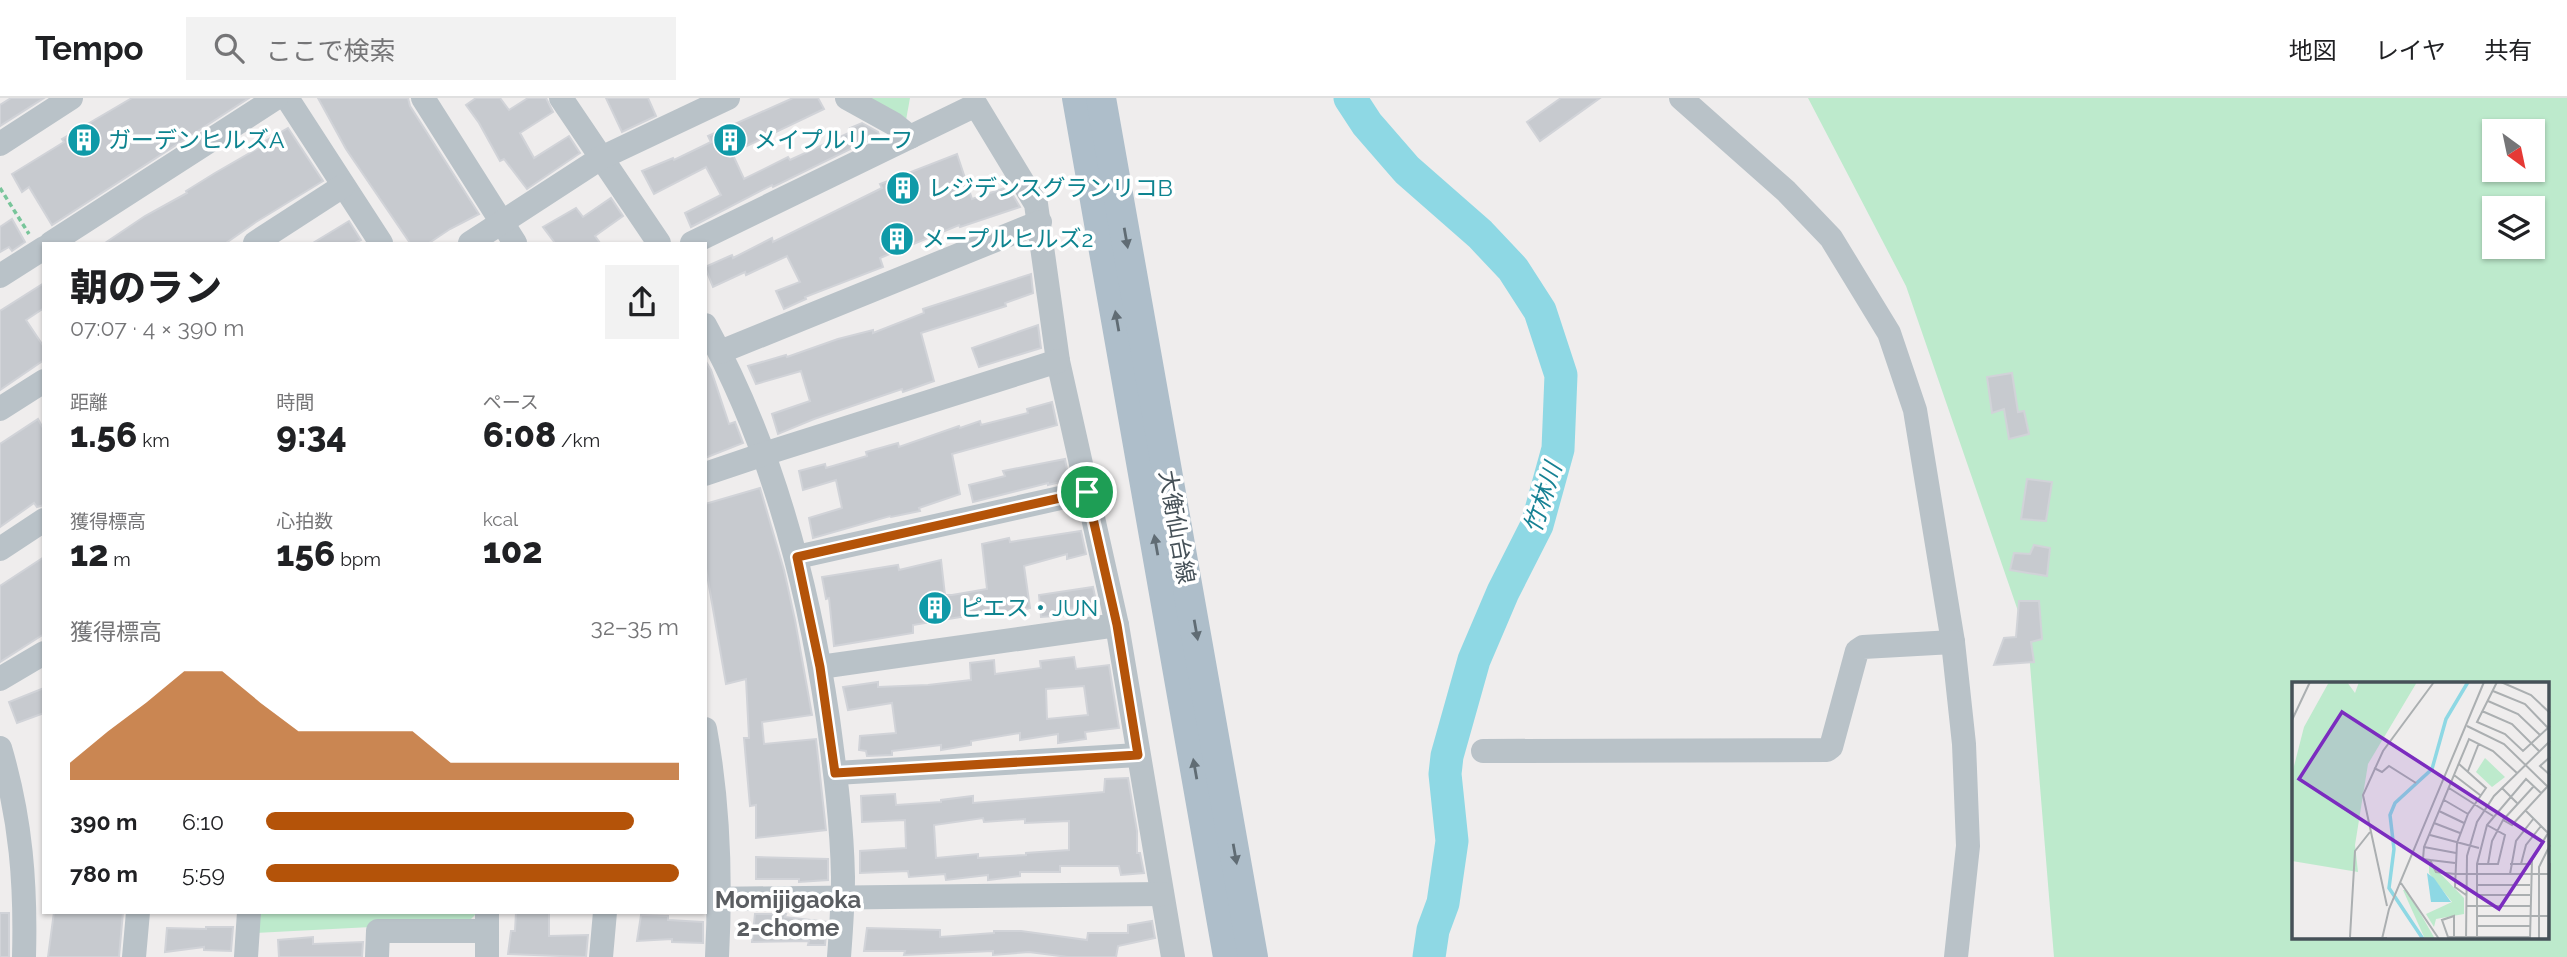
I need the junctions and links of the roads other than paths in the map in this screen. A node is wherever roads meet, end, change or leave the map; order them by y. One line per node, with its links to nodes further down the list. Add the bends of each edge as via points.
1 (71, 98): 12 (street)
2 (276, 98): 17 (street)
3 (286, 98): 14 (street)
4 (424, 98): 15 (street)
5 (561, 98): 13 (street)
6 (728, 98): 13 (street)
7 (847, 98): 11 (street)
8 (1077, 98): 63 (main road, 大衡仙台線, one-way to 8)
9 (1101, 98): 64 (main road, 大衡仙台線, one-way to 64)
10 (1681, 98): 38 (street, via 1832,238 1889,333 1915,410)
11 (910, 137): 16 (street, via 976,105 1036,204); 23 (street)
12 (0, 144)
13 (601, 158): 15 (street); 22 (street)
14 (343, 186): 18 (street); 19 (street)
15 (502, 222): 20 (street); 21 (street)
16 (1040, 222): 27 (street); 28 (street)
17 (53, 242)
18 (257, 242)
19 (380, 242)
20 (472, 242)
21 (514, 242)
22 (658, 242)
23 (694, 242)
24 (42, 249): 25 (street)
25 (0, 276)
26 (707, 329): 27 (street)
27 (720, 352): 31 (street)
28 (1058, 361): 31 (street); 33 (street)
29 (42, 382): 30 (street)
30 (0, 409)
31 (764, 454): 32 (street); 36 (street)
32 (707, 473)
33 (1087, 492): 36 (street); 37 (street)
34 (42, 521): 35 (street)
35 (0, 549)
36 (797, 557): 40 (street)
37 (1117, 625): 40 (street); 45 (street)
38 (1953, 642): 44 (street, via 1857,650 1827,750); 65 (street, via 1968,846)
39 (42, 654): 41 (street)
40 (820, 667): 46 (street)
41 (0, 679)
42 (707, 744): 49 (street, via 717,816)
43 (0, 748): 54 (street, via 22,849)
44 (1483, 751)
45 (1138, 755): 46 (street); 47 (street)
46 (835, 773): 48 (street)
47 (1162, 894): 48 (street); 62 (street)
48 (842, 896): 49 (street); 61 (street)
49 (713, 899): 60 (street)
50 (138, 914): 55 (street)
51 (249, 914): 56 (street)
52 (605, 914): 59 (street)
53 (487, 921): 57 (street, via 378,931); 58 (street)
54 (24, 957)
55 (134, 957)
56 (246, 957)
57 (377, 957)
58 (487, 957)
59 (601, 957)
60 (718, 957)
61 (839, 957)
62 (1173, 957)
63 (1228, 957)
64 (1254, 957)
65 (1956, 957)

